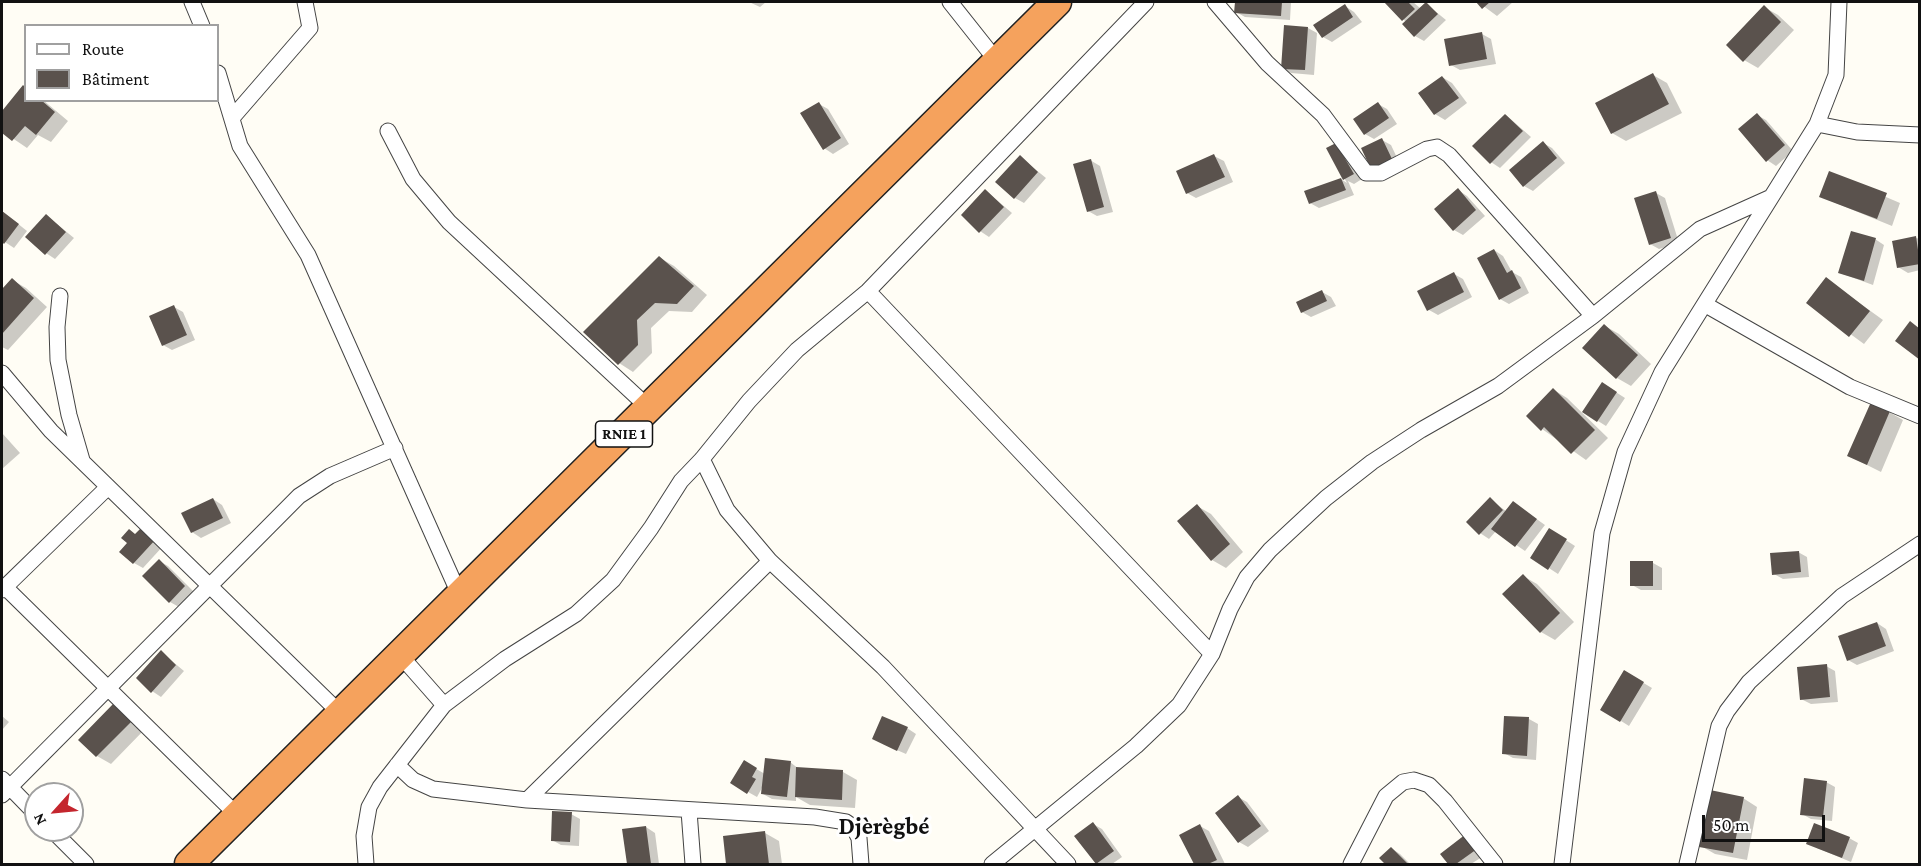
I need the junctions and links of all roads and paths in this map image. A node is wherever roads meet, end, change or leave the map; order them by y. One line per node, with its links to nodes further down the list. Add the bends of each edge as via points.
1 (192, 2): 8 (street)
2 (305, 2): 11 (street, via 310,28)
3 (950, 2): 9 (street)
4 (1057, 2): 9 (highway, RNIE 1)
5 (1146, 2): 16 (street)
6 (1215, 2): 19 (street, via 1267,63 1323,115 1366,173 1382,173 1426,148 1437,147 1449,155)
7 (1839, 2): 12 (street, via 1836,75)
8 (201, 24)
9 (996, 60): 21 (highway, RNIE 1)
10 (219, 76): 11 (street)
11 (232, 118): 23 (street, via 240,146 308,255)
12 (1816, 124): 14 (street, via 1857,132); 15 (street)
13 (388, 130): 21 (street, via 413,179 449,222)
14 (1920, 135)
15 (1769, 198): 18 (street); 19 (street, via 1700,229)
16 (868, 291): 24 (street, via 797,350); 32 (street)
17 (60, 296): 25 (street, via 58,360)
18 (1706, 305): 22 (street, via 1850,387); 54 (street, via 1662,372 1625,452 1602,533)
19 (1593, 316): 32 (street, via 1498,386 1420,429 1326,498 1247,577)
20 (2, 373): 25 (street)
21 (650, 409): 31 (highway, RNIE 1)
22 (1918, 412)
23 (395, 448): 29 (street, via 330,476 299,496); 31 (street)
24 (702, 459): 28 (street, via 727,510); 35 (street, via 681,481 613,580 576,614)
25 (83, 463): 26 (street)
26 (108, 487): 29 (street); 30 (street)
27 (1920, 544): 55 (street, via 1842,596 1749,682 1727,711 1719,726)
28 (770, 561): 39 (street); 43 (street, via 883,667)
29 (211, 588): 34 (street); 36 (street)
30 (3, 589): 34 (street)
31 (460, 596): 33 (highway, RNIE 1)
32 (1212, 654): 43 (street, via 1179,705 1159,727)
33 (400, 655): 35 (street); 36 (highway, RNIE 1)
34 (109, 689): 38 (street); 42 (street)
35 (444, 705): 37 (street)
36 (341, 714): 42 (highway, RNIE 1)
37 (397, 765): 39 (street, via 413,780 433,789); 47 (street, via 369,807 364,836)
38 (4, 787): 40 (street)
39 (526, 800): 41 (street)
40 (24, 804)
41 (689, 811): 48 (street); 49 (street, via 846,822 859,838)
42 (238, 816): 46 (highway, RNIE 1)
43 (1036, 829): 50 (street); 51 (street)
44 (64, 842): 45 (street)
45 (86, 864)
46 (189, 864)
47 (366, 864)
48 (693, 864)
49 (861, 864)
50 (992, 864)
51 (1068, 864)
52 (1351, 864): 53 (street, via 1386,795 1403,782 1414,780 1429,785 1445,801)
53 (1495, 864)
54 (1562, 864)
55 (1687, 864)

